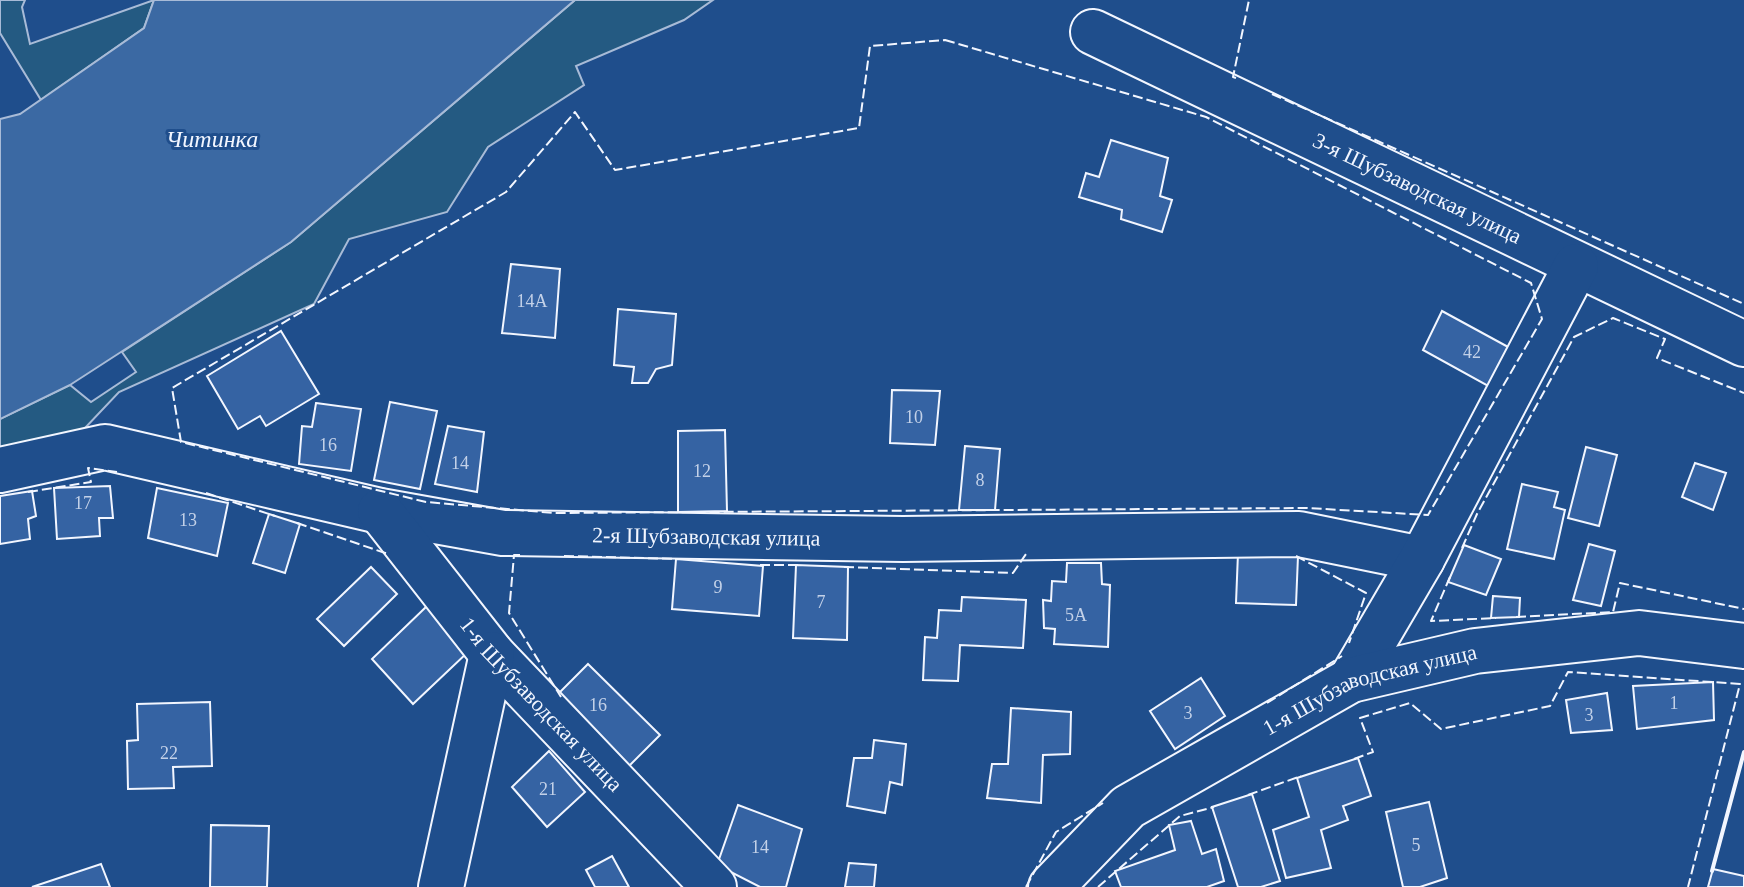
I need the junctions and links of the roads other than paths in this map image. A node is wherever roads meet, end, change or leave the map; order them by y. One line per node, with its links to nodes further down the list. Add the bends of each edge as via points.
1 (1093, 32): 2 (street, 3-я Шубзаводская улица)
2 (1576, 266): 3 (street, 3-я Шубзаводская улица); 6 (street)
3 (1744, 344)
4 (0, 470): 5 (street, 2-я Шубзаводская улица, via 105,447)
5 (380, 511): 6 (street, 2-я Шубзаводская улица, via 503,533 903,539 1299,534); 8 (street, 1-я Шубзаводская улица)
6 (1422, 559): 9 (street)
7 (1744, 646): 9 (street, 1-я Шубзаводская улица, via 1639,633 1475,651)
8 (492, 654): 10 (street); 11 (street, 1-я Шубзаводская улица)
9 (1351, 680): 12 (street, 1-я Шубзаводская улица, via 1128,807)
10 (441, 887)
11 (714, 887)
12 (1051, 887)

